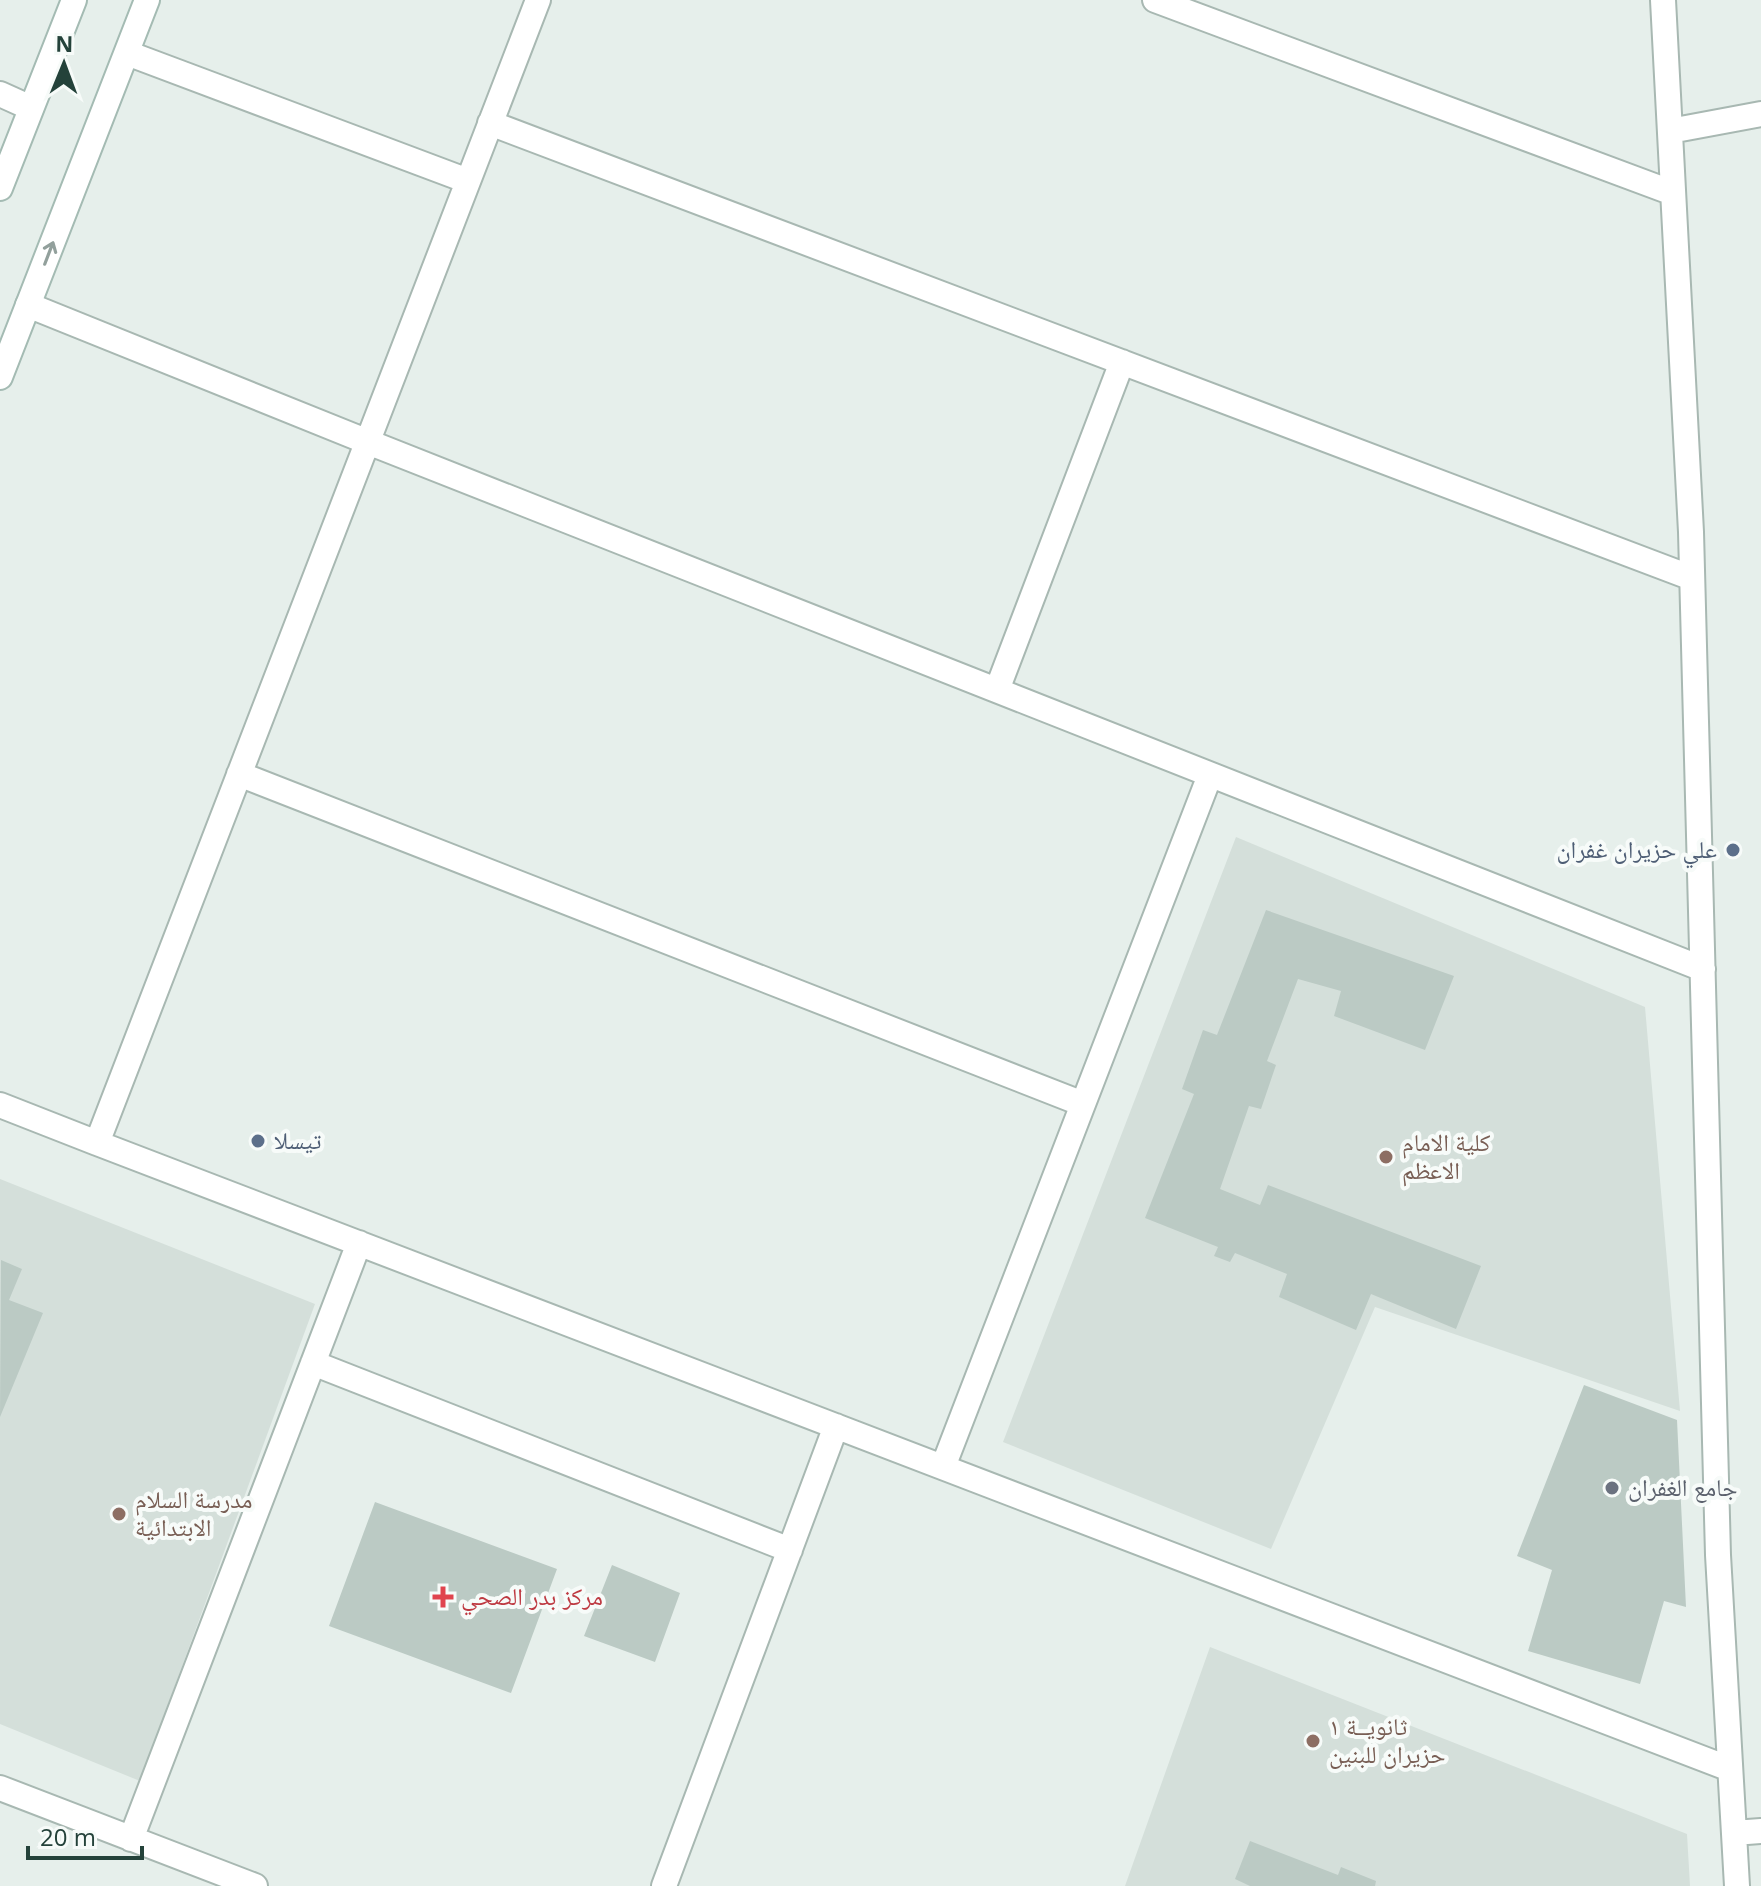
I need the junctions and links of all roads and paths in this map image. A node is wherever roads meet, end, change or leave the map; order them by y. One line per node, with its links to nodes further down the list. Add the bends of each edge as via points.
1 (74, 0): 8 (street)
2 (147, 0): 6 (street)
3 (538, 0): 10 (street)
4 (1155, 0): 14 (street)
5 (1663, 0): 11 (street)
6 (127, 53): 12 (street); 15 (street, one-way to 6)
7 (0, 94): 8 (street)
8 (31, 108): 13 (street)
9 (1761, 114): 11 (street)
10 (490, 123): 12 (street); 16 (street)
11 (1670, 131): 14 (street)
12 (468, 181): 18 (street)
13 (0, 188)
14 (1673, 193): 19 (street)
15 (28, 305): 17 (street); 18 (street)
16 (1122, 362): 19 (street); 20 (street)
17 (0, 377)
18 (368, 442): 20 (street); 21 (street)
19 (1692, 578): 23 (street)
20 (997, 690): 22 (street)
21 (239, 774): 24 (street); 26 (street)
22 (1210, 775): 23 (street); 24 (street)
23 (1703, 969): 32 (street, via 1718,1555)
24 (1083, 1104): 30 (street)
25 (0, 1105): 26 (street)
26 (97, 1143): 27 (street)
27 (359, 1243): 28 (street); 29 (street)
28 (313, 1363): 31 (street); 36 (street)
29 (836, 1426): 30 (street); 31 (street)
30 (943, 1467): 32 (street)
31 (790, 1550): 38 (street)
32 (1730, 1769): 35 (street)
33 (0, 1788): 36 (street)
34 (1761, 1831): 35 (street)
35 (1734, 1833): 39 (street)
36 (131, 1839): 37 (street)
37 (255, 1886)
38 (664, 1886)
39 (1737, 1886)

